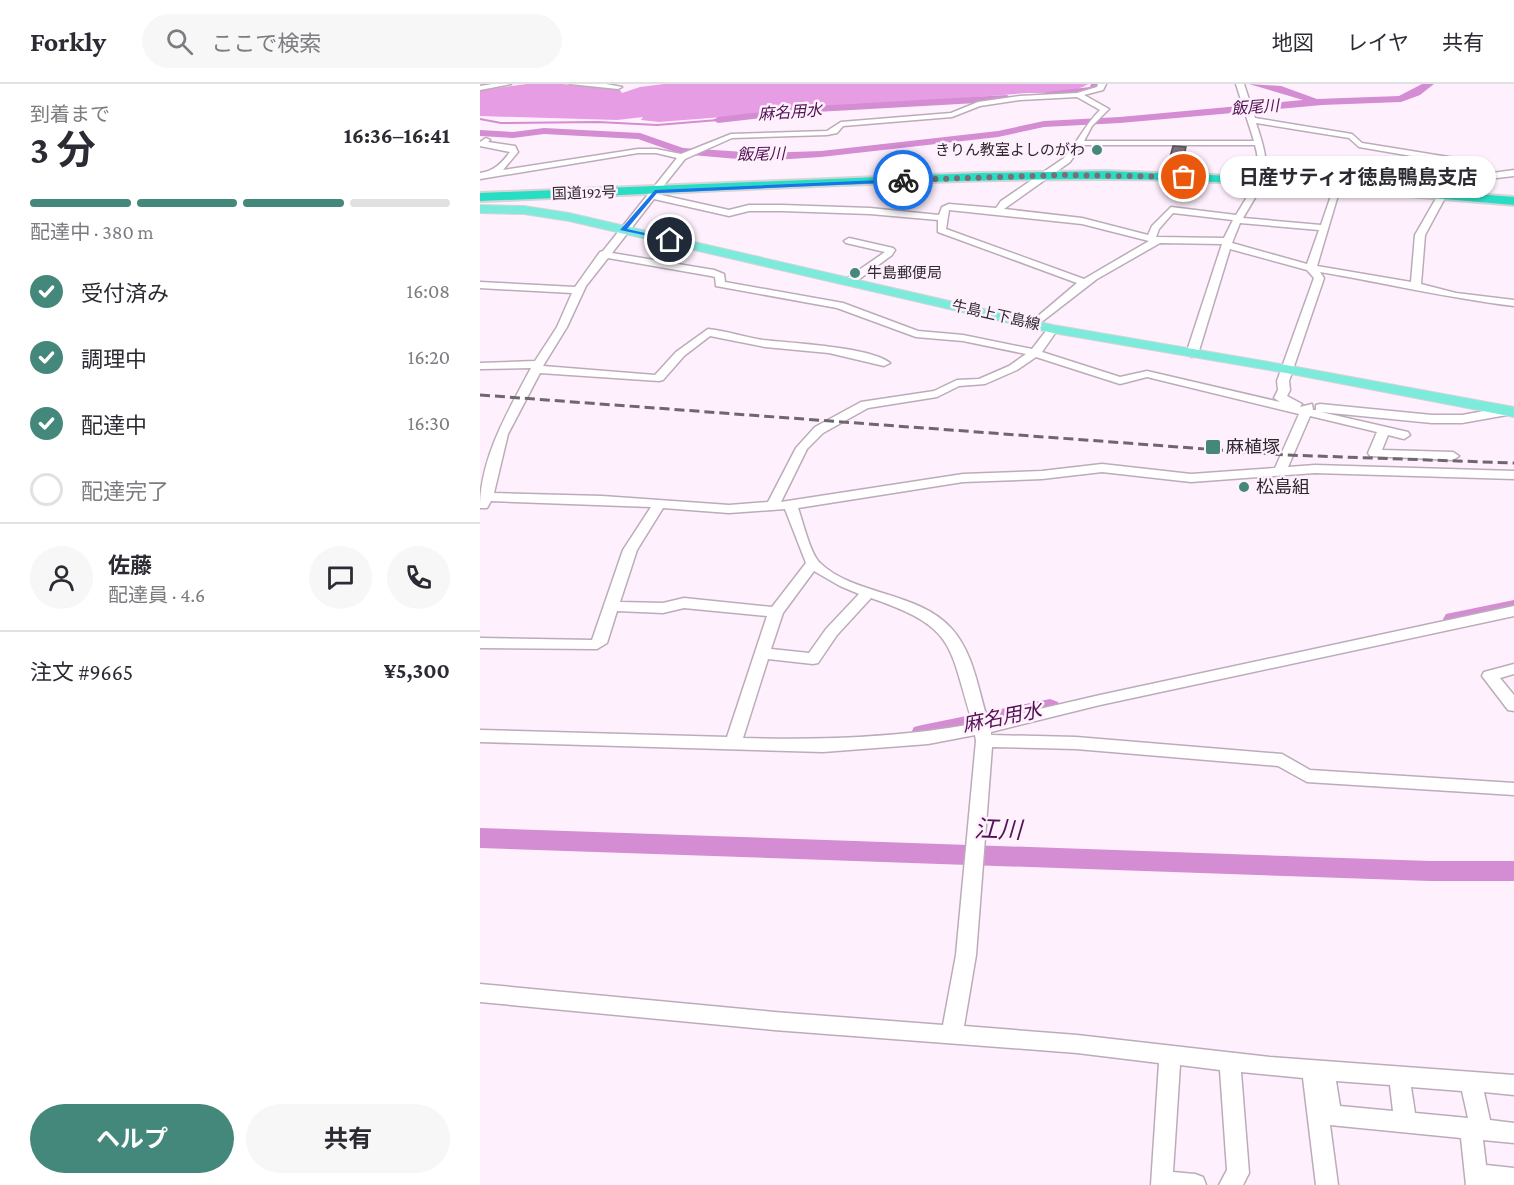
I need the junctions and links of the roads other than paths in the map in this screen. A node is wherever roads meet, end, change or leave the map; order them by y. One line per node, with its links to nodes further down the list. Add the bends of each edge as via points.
1 (507, 84): 6 (street)
2 (574, 84): 5 (street)
3 (1102, 84): 7 (street)
4 (1240, 84): 8 (street)
5 (618, 87)
6 (480, 88)
7 (1084, 98): 10 (street, via 1105,109); 12 (street, via 1020,98 978,104 952,115 841,124 827,133 731,136)
8 (1253, 120): 11 (street); 17 (street, via 1352,136 1359,145 1464,162)
9 (486, 140): 15 (street, via 483,144 512,148 514,152 504,166)
10 (1078, 143): 11 (street); 14 (street, via 1067,160)
11 (1259, 144): 16 (street)
12 (685, 157): 15 (street, via 638,151); 19 (street)
13 (1514, 172): 17 (street)
14 (1044, 176): 16 (highway, 国道192号); 19 (highway, 国道192号); 24 (street)
15 (482, 178)
16 (1261, 181): 18 (highway, 国道192号); 26 (street)
17 (1450, 181): 20 (street)
18 (1338, 187): 20 (highway, 国道192号); 27 (street)
19 (653, 193): 21 (highway, 国道192号); 25 (street, via 729,213 749,208 783,208); 28 (street)
20 (1440, 195): 22 (highway, 国道192号); 37 (street, via 1420,235)
21 (480, 197)
22 (1514, 201)
23 (480, 209): 28 (main road, 牛島上下島線, via 524,210)
24 (998, 211): 25 (street, via 948,207); 29 (street, via 1082,221)
25 (943, 218): 35 (street, via 941,230)
26 (1239, 219): 27 (street); 29 (street, via 1171,210 1155,228); 31 (street)
27 (1325, 228): 33 (street)
28 (623, 230): 32 (street); 34 (main road, 牛島上下島線)
29 (1154, 239): 31 (street); 35 (street)
30 (849, 241): 34 (street, via 890,250)
31 (1227, 243): 33 (street); 43 (street)
32 (603, 254): 38 (street); 42 (street, via 714,273 720,276 720,284 839,305 916,334 963,338)
33 (1311, 268): 37 (street); 47 (street, via 1319,278)
34 (850, 281): 40 (main road, 牛島上下島線)
35 (1086, 283): 40 (street, via 1061,299)
36 (480, 285): 38 (street)
37 (1416, 287): 39 (street)
38 (579, 290): 46 (street, via 562,327)
39 (1514, 303)
40 (1035, 324): 41 (main road, 牛島上下島線)
41 (1053, 329): 42 (street); 43 (main road, 牛島上下島線)
42 (1035, 353): 48 (street, via 1120,381 1147,374); 58 (street, via 981,382 957,382 937,394 866,405 837,419 819,430 802,448)
43 (1192, 354): 47 (main road, 牛島上下島線)
44 (884, 363): 46 (street, via 842,351 708,332 680,354 659,378)
45 (480, 366): 46 (street)
46 (537, 366): 55 (street, via 502,434)
47 (1286, 369): 48 (street, via 1280,398); 49 (main road, 牛島上下島線)
48 (1306, 410): 49 (street, via 1432,419); 50 (street); 53 (street)
49 (1511, 412)
50 (1384, 431): 51 (street); 52 (street, via 1374,453)
51 (1404, 435)
52 (1453, 456)
53 (1280, 472): 54 (street, via 1375,469); 57 (street, via 1191,478 1113,468 988,476)
54 (1514, 475)
55 (482, 501): 56 (street, via 602,500)
56 (659, 505): 58 (street); 61 (street, via 630,550)
57 (790, 506): 58 (street); 59 (street)
58 (772, 507)
59 (812, 564): 60 (street); 62 (street)
60 (869, 592): 65 (street, via 841,620 813,659); 68 (street, via 945,628 957,645)
61 (612, 606): 62 (street, via 663,608 694,604); 64 (street, via 599,643 592,646)
62 (776, 612): 65 (street)
63 (1512, 614): 68 (street)
64 (480, 643)
65 (761, 653): 70 (street)
66 (1514, 669): 67 (street, via 1490,676)
67 (1514, 706)
68 (982, 728): 70 (street, via 867,744); 71 (street, via 1076,743 1282,760 1307,776); 73 (street, via 973,886)
69 (480, 736): 70 (street)
70 (734, 741)
71 (1514, 789)
72 (480, 993): 73 (street)
73 (952, 1034): 74 (street)
74 (1170, 1055): 75 (street); 85 (street, via 1161,1182)
75 (1230, 1062): 76 (street); 86 (street, via 1238,1173)
76 (1318, 1069): 77 (street); 80 (street, via 1331,1115); 87 (street)
77 (1399, 1076): 78 (street); 80 (street)
78 (1471, 1081): 79 (street); 81 (street)
79 (1514, 1085)
80 (1406, 1123): 81 (street)
81 (1476, 1130): 82 (street); 84 (street)
82 (1514, 1133)
83 (1514, 1179): 84 (street)
84 (1476, 1180)
85 (1195, 1185)
86 (1230, 1185)
87 (1327, 1185)

